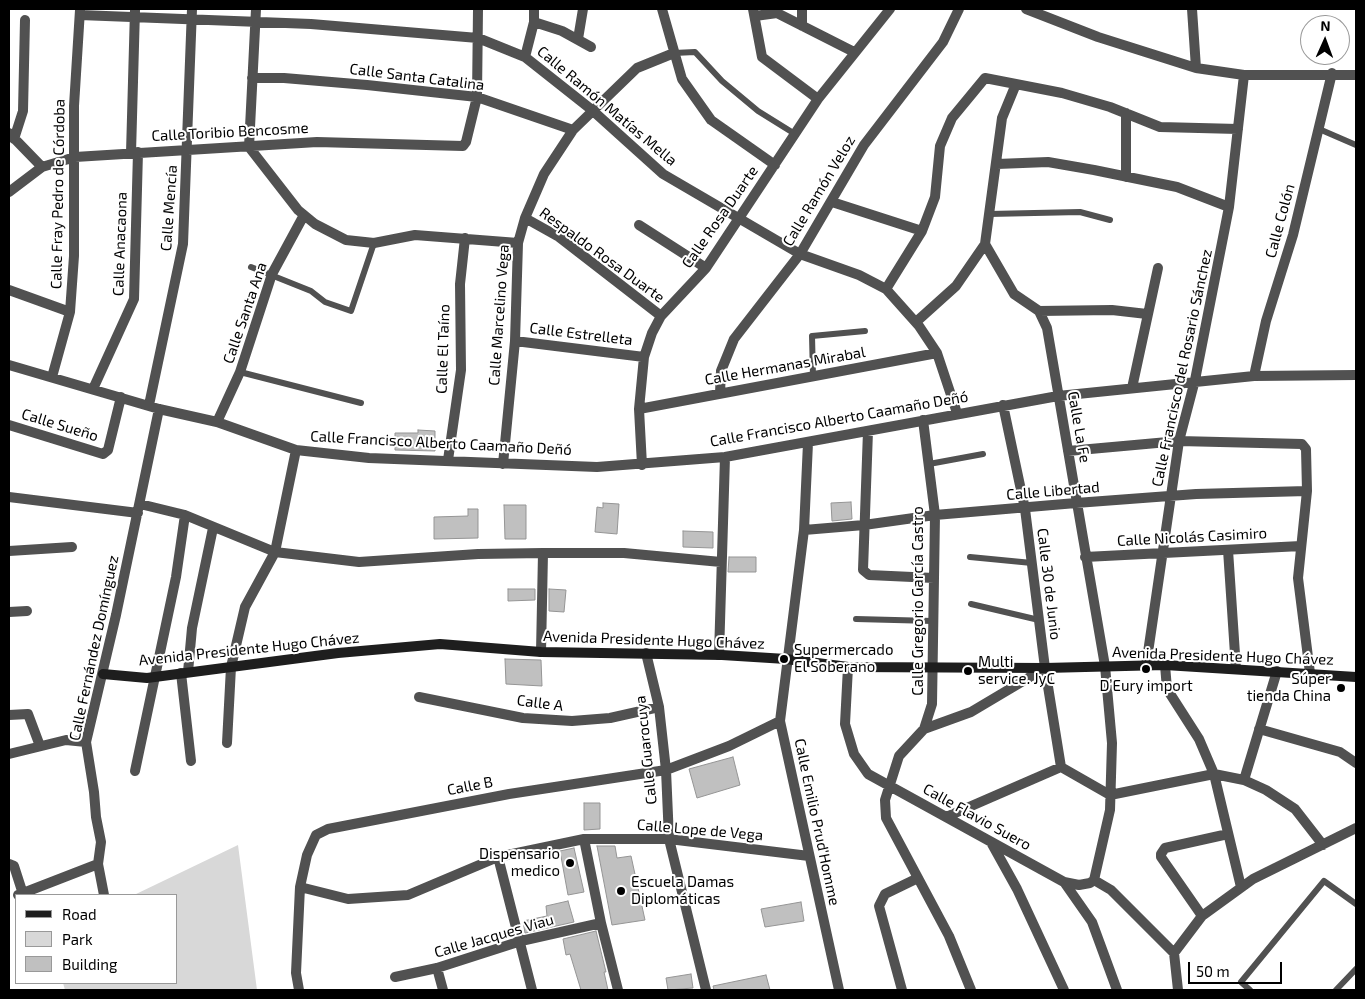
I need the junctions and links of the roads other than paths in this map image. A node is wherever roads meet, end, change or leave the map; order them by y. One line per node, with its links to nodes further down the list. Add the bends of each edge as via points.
1 (256, 9): 16 (street)
2 (478, 9): 19 (street)
3 (534, 9): 17 (street)
4 (583, 9): 20 (street)
5 (662, 9): 23 (street)
6 (802, 9): 18 (street)
7 (890, 9): 22 (street, Calle Rosa Duarte)
8 (959, 9): 50 (street, Calle Ramón Veloz, via 943,42 864,145)
9 (1026, 9): 25 (street, via 1098,37)
10 (1192, 9): 25 (street)
11 (80, 12): 12 (street, Calle Ramón Matías Mella); 44 (street, Calle Fray Pedro de Córdoba, via 74,106)
12 (135, 12): 14 (street, Calle Ramón Matías Mella); 43 (street, Calle Anacaona)
13 (754, 12): 18 (street, via 777,14); 32 (street, via 762,57)
14 (192, 14): 16 (street, Calle Ramón Matías Mella); 42 (street, Calle Mencía)
15 (25, 20): 39 (street, via 23,111)
16 (255, 21): 19 (street, Calle Ramón Matías Mella); 29 (street)
17 (534, 22): 20 (street); 24 (street)
18 (802, 26): 22 (street)
19 (478, 38): 24 (street, Calle Ramón Matías Mella); 31 (street)
20 (578, 39): 21 (street)
21 (591, 47)
22 (854, 52): 32 (street, Calle Rosa Duarte)
23 (674, 53): 33 (street, Calle Marcelino Vega, via 637,68); 38 (lane, via 695,52 722,81 758,111); 46 (street, via 682,79 711,120)
24 (526, 57): 33 (street, Calle Ramón Matías Mella)
25 (1196, 68): 27 (street)
26 (1332, 73): 27 (street); 28 (street); 36 (street, Calle Colón)
27 (1244, 75): 35 (street, Calle Francisco del Rosario Sánchez)
28 (1356, 75)
29 (252, 78): 31 (street, Calle Santa Catalina, via 367,85); 41 (street)
30 (1016, 84): 34 (street, via 1062,93); 45 (street, via 1002,118); 58 (street, via 984,78 952,118 940,146 935,197)
31 (477, 97): 37 (street, Calle Santa Catalina); 41 (street, Calle Toribio Bencosme, via 463,146 317,142)
32 (818, 99): 38 (street, Calle Rosa Duarte)
33 (592, 110): 37 (street, Calle Marcelino Vega); 55 (street, Calle Ramón Matías Mella, via 663,174)
34 (1126, 113): 35 (street, via 1160,127); 48 (street)
35 (1238, 129): 51 (street, Calle Francisco del Rosario Sánchez)
36 (1319, 129): 40 (lane); 83 (street, Calle Colón)
37 (573, 130): 54 (street, Calle Marcelino Vega, via 544,174)
38 (795, 134): 46 (street, Calle Rosa Duarte)
39 (11, 136): 47 (street)
40 (1356, 146)
41 (249, 147): 42 (street, Calle Toribio Bencosme); 53 (street)
42 (189, 150): 43 (street, Calle Toribio Bencosme); 93 (street, Calle Mencía, via 183,244)
43 (134, 152): 44 (street, Calle Toribio Bencosme); 87 (street, Calle Anacaona, via 133,306)
44 (75, 157): 47 (street, Calle Toribio Bencosme); 71 (street, Calle Fray Pedro de Córdoba)
45 (997, 164): 48 (street, via 1048,162); 52 (street)
46 (775, 165): 55 (street, Calle Rosa Duarte)
47 (42, 167): 49 (street, Calle Toribio Bencosme)
48 (1126, 177): 51 (street, via 1177,187)
49 (9, 192)
50 (832, 202): 58 (street); 63 (street, Calle Ramón Veloz)
51 (1229, 207): 85 (street, Calle Francisco del Rosario Sánchez)
52 (989, 214): 56 (lane, via 1080,212); 62 (street)
53 (304, 215): 60 (street, via 346,240); 67 (street, Calle Santa Ana)
54 (526, 218): 61 (street, Calle Marcelino Vega); 73 (street, Respaldo Rosa Duarte, via 559,238)
55 (740, 220): 63 (street, Calle Ramón Matías Mella); 65 (street, Calle Rosa Duarte)
56 (1110, 220)
57 (639, 225): 65 (street)
58 (922, 230): 68 (street)
59 (465, 238): 60 (street, via 414,235); 61 (street); 106 (street, Calle El Taíno, via 460,284 461,370)
60 (374, 243): 67 (lane, via 352,311 325,302 311,291)
61 (518, 243): 76 (street, Calle Marcelino Vega)
62 (985, 244): 70 (street, via 1014,294); 74 (street, via 956,286)
63 (800, 254): 68 (street, Calle Ramón Matías Mella, via 859,275); 88 (street, Calle Ramón Veloz, via 734,339 721,371)
64 (251, 267): 67 (lane)
65 (706, 268): 73 (street, Calle Rosa Duarte)
66 (1158, 268): 72 (street)
67 (272, 274): 80 (street, Calle Santa Ana)
68 (886, 289): 74 (street, Calle Ramón Matías Mella)
69 (9, 290): 71 (street)
70 (1039, 311): 72 (street, via 1112,310); 89 (street, Calle La Fe, via 1047,328)
71 (70, 312): 84 (street, Calle Fray Pedro de Córdoba)
72 (1147, 314): 86 (street)
73 (662, 316): 78 (street, Calle Rosa Duarte)
74 (916, 322): 77 (street, Calle Ramón Matías Mella)
75 (865, 331): 82 (lane, via 812,336)
76 (515, 341): 78 (street, Calle Estrelleta); 107 (street, Calle Marcelino Vega)
77 (937, 353): 82 (street, Calle Hermanas Mirabal); 95 (street, Calle Ramón Matías Mella)
78 (644, 357): 94 (street, Calle Rosa Duarte)
79 (9, 365): 84 (street, Calle Francisco Alberto Caamaño Deñó)
80 (240, 372): 91 (lane); 97 (street, Calle Santa Ana)
81 (1356, 375): 83 (street, Calle Francisco Alberto Caamaño Deñó)
82 (813, 376): 88 (street, Calle Hermanas Mirabal)
83 (1254, 376): 85 (street, Calle Francisco Alberto Caamaño Deñó)
84 (52, 377): 87 (street, Calle Francisco Alberto Caamaño Deñó)
85 (1195, 380): 86 (street, Calle Francisco Alberto Caamaño Deñó); 100 (street, Calle Francisco del Rosario Sánchez)
86 (1132, 388): 89 (street, Calle Francisco Alberto Caamaño Deñó)
87 (93, 389): 90 (street, Calle Francisco Alberto Caamaño Deñó)
88 (720, 393): 94 (street, Calle Hermanas Mirabal)
89 (1058, 396): 92 (street, Calle Francisco Alberto Caamaño Deñó); 103 (street, Calle La Fe)
90 (121, 397): 93 (street, Calle Francisco Alberto Caamaño Deñó); 98 (street, Calle Sueño, via 108,450 103,454)
91 (361, 403)
92 (1003, 405): 95 (street, Calle Francisco Alberto Caamaño Deñó); 115 (street, Calle 30 de Junio)
93 (154, 407): 97 (street, Calle Francisco Alberto Caamaño Deñó); 114 (street, Calle Fernández Domínguez)
94 (639, 408): 109 (street, Calle Rosa Duarte)
95 (957, 413): 96 (street, Calle Francisco Alberto Caamaño Deñó)
96 (923, 420): 99 (street, Calle Francisco Alberto Caamaño Deñó); 108 (street, Calle Gregorio García Castro)
97 (217, 422): 102 (street, Calle Francisco Alberto Caamaño Deñó)
98 (9, 425)
99 (868, 431): 101 (street, Calle Francisco Alberto Caamaño Deñó); 118 (street)
100 (1180, 441): 103 (street); 110 (street, via 1300,443 1306,449); 112 (street, Calle Francisco del Rosario Sánchez)
101 (808, 443): 105 (street, Calle Francisco Alberto Caamaño Deñó); 120 (street, Calle Emilio Prud'Homme)
102 (296, 450): 106 (street, Calle Francisco Alberto Caamaño Deñó, via 370,458); 125 (street)
103 (1068, 451): 113 (street, Calle La Fe)
104 (983, 454): 108 (lane)
105 (725, 457): 109 (street, Calle Francisco Alberto Caamaño Deñó); 130 (street)
106 (448, 460): 107 (street, Calle Francisco Alberto Caamaño Deñó)
107 (503, 464): 109 (street, Calle Francisco Alberto Caamaño Deñó)
108 (929, 464): 117 (street, Calle Gregorio García Castro)
109 (642, 465)
110 (1307, 491): 112 (street, Calle Libertad); 121 (street)
111 (9, 497): 114 (street)
112 (1171, 497): 113 (street, Calle Libertad); 127 (street, Calle Francisco del Rosario Sánchez)
113 (1076, 503): 115 (street, Calle Libertad); 129 (street, Calle La Fe)
114 (139, 508): 116 (street); 154 (street, Calle Fernández Domínguez)
115 (1025, 509): 117 (street, Calle Libertad); 131 (street, Calle 30 de Junio)
116 (185, 515): 119 (street); 155 (street)
117 (935, 515): 118 (street, Calle Libertad); 132 (street, Calle Gregorio García Castro)
118 (864, 525): 120 (street, Calle Libertad); 132 (street, via 863,570 866,574)
119 (213, 528): 125 (street); 152 (street)
120 (804, 530): 142 (street, Calle Emilio Prud'Homme)
121 (1301, 546): 123 (street, Calle Nicolás Casimiro); 153 (street, via 1298,578)
122 (72, 547): 124 (street)
123 (1228, 550): 127 (street, Calle Nicolás Casimiro); 150 (street)
124 (9, 551)
125 (275, 552): 126 (street, via 359,562); 146 (street, via 245,607)
126 (543, 553): 130 (street, via 624,553); 139 (street)
127 (1162, 554): 129 (street, Calle Nicolás Casimiro); 145 (street, Calle Francisco del Rosario Sánchez)
128 (970, 557): 131 (lane)
129 (1085, 557): 144 (street, Calle La Fe)
130 (721, 562): 141 (street)
131 (1032, 563): 137 (street, Calle 30 de Junio)
132 (934, 578): 138 (street, Calle Gregorio García Castro)
133 (971, 604): 137 (lane)
134 (9, 612): 135 (street)
135 (27, 612)
136 (856, 619): 138 (lane)
137 (1039, 620): 149 (street, Calle 30 de Junio)
138 (933, 621): 148 (street, Calle Gregorio García Castro)
139 (541, 652): 140 (main road, Avenida Presidente Hugo Chávez); 146 (main road, Avenida Presidente Hugo Chávez, via 440,644)
140 (646, 652): 141 (main road, Avenida Presidente Hugo Chávez); 158 (street, Calle Guarocuya)
141 (718, 655): 142 (main road, Avenida Presidente Hugo Chávez)
142 (786, 659): 147 (main road, Avenida Presidente Hugo Chávez); 160 (street, Calle Emilio Prud'Homme)
143 (1165, 665): 145 (main road, Avenida Presidente Hugo Chávez); 150 (main road, Avenida Presidente Hugo Chávez); 172 (street, via 1167,689 1199,739)
144 (1105, 666): 145 (main road, Avenida Presidente Hugo Chávez); 149 (main road, Avenida Presidente Hugo Chávez); 175 (street, Calle La Fe, via 1112,743)
145 (1146, 666)
146 (231, 667): 152 (main road, Avenida Presidente Hugo Chávez); 164 (street)
147 (848, 667): 148 (main road, Avenida Presidente Hugo Chávez); 174 (street, Calle Flavio Suero, via 845,724 854,754 868,774)
148 (932, 668): 149 (main road, Avenida Presidente Hugo Chávez); 162 (street, Calle Gregorio García Castro, via 932,704)
149 (1045, 668): 162 (street, via 971,712); 169 (street, Calle 30 de Junio)
150 (1236, 669): 151 (main road, Avenida Presidente Hugo Chávez)
151 (1277, 671): 153 (main road, Avenida Presidente Hugo Chávez); 161 (street)
152 (184, 673): 155 (main road, Avenida Presidente Hugo Chávez); 167 (street)
153 (1310, 673): 156 (main road, Avenida Presidente Hugo Chávez)
154 (102, 674): 155 (main road, Avenida Presidente Hugo Chávez); 163 (street, Calle Fernández Domínguez)
155 (155, 677): 171 (street)
156 (1356, 677)
157 (419, 697): 158 (street, Calle A, via 523,718 572,721 610,718)
158 (659, 708): 170 (street, Calle Guarocuya)
159 (9, 715): 165 (street, via 28,714)
160 (780, 721): 170 (street, Calle B, via 729,746); 183 (street, Calle Emilio Prud'Homme)
161 (1259, 729): 168 (street, via 1340,752); 173 (street)
162 (924, 730): 174 (street, Calle Gregorio García Castro, via 899,756)
163 (86, 742): 165 (street, via 66,740); 186 (street, Calle Fernández Domínguez, via 101,842)
164 (227, 743)
165 (40, 746): 166 (street)
166 (9, 754)
167 (190, 761)
168 (1356, 763)
169 (1061, 767): 175 (street); 176 (street)
170 (666, 770): 180 (street, Calle Guarocuya); 191 (street, Calle B, via 509,794 328,829 316,835 307,855)
171 (135, 771)
172 (1214, 774): 173 (street); 175 (street); 178 (street)
173 (1244, 780): 182 (street, via 1266,790 1295,810)
174 (890, 785): 176 (street, Calle Flavio Suero); 187 (street, Calle Gregorio García Castro, via 885,800 886,818)
175 (1110, 795): 188 (street, Calle La Fe, via 1110,810)
176 (946, 817): 181 (street, Calle Flavio Suero)
177 (1356, 828): 182 (street)
178 (1228, 834): 190 (street); 196 (street, via 1165,848 1161,854)
179 (584, 839): 180 (street, Calle Lope de Vega); 184 (street, Calle Lope de Vega); 197 (street)
180 (669, 839): 183 (street, Calle Lope de Vega); 207 (street, Calle Guarocuya)
181 (992, 844): 189 (street, Calle Flavio Suero); 211 (street, via 1017,889)
182 (1322, 845): 190 (street)
183 (809, 856): 208 (street, Calle Emilio Prud'Homme)
184 (498, 857): 191 (street, Calle Lope de Vega, via 408,895 348,899); 198 (street)
185 (9, 864): 192 (street, via 14,866)
186 (98, 864): 193 (street); 194 (street, Calle Fernández Domínguez)
187 (918, 878): 209 (street, via 885,894 878,906); 210 (street, Calle Gregorio García Castro, via 949,936)
188 (1094, 880): 189 (street, via 1079,885); 199 (street, via 1111,890)
189 (1064, 882): 212 (street, Calle Flavio Suero, via 1092,922)
190 (1241, 887): 196 (street)
191 (300, 888): 203 (street, Calle B, via 296,973)
192 (19, 894)
193 (22, 894)
194 (104, 894)
195 (1356, 904): 214 (lane, via 1324,881 1241,982)
196 (1202, 916): 199 (street)
197 (601, 923): 198 (street, Calle Jacques Viau); 206 (street)
198 (521, 941): 200 (street, Calle Jacques Viau); 205 (street)
199 (1174, 953): 213 (street)
200 (437, 968): 202 (street, Calle Jacques Viau); 204 (street)
201 (1356, 969): 215 (lane)
202 (395, 977)
203 (299, 990)
204 (443, 990)
205 (532, 990)
206 (618, 990)
207 (706, 990)
208 (839, 990)
209 (902, 990)
210 (971, 990)
211 (1064, 990)
212 (1117, 990)
213 (1178, 990)
214 (1250, 990)
215 (1336, 990)

